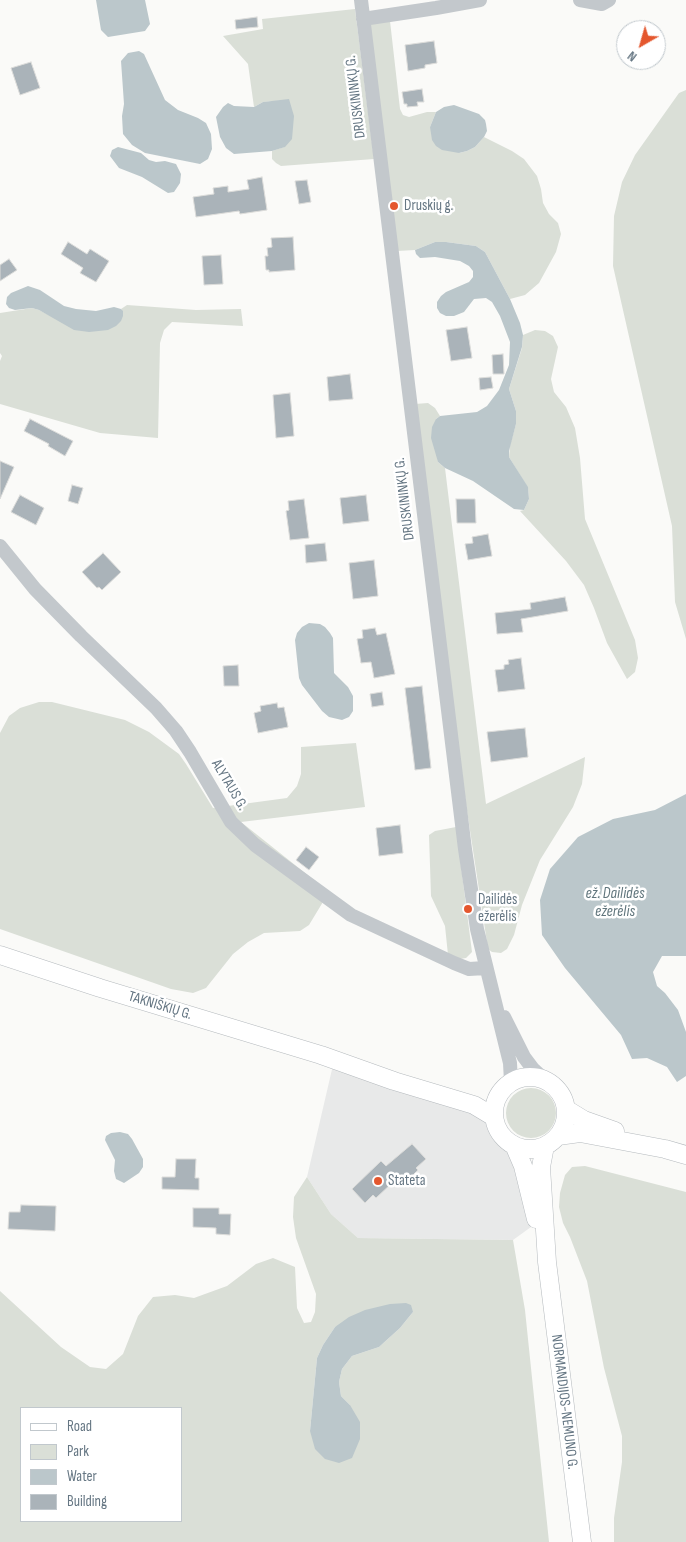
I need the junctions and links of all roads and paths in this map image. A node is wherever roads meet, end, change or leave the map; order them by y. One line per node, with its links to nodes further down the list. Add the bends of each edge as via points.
1 (361, 0): 5 (street, DRUSKININKŲ G.)
2 (480, 0): 5 (street)
3 (580, 0): 4 (street, via 602,4)
4 (609, 0)
5 (363, 19): 8 (street, DRUSKININKŲ G., via 465,849)
6 (0, 546): 8 (street, ALYTAUS G., via 80,636 176,730 231,822 255,845 351,915 469,969)
7 (0, 955): 10 (main road, TAKNIŠKIŲ G.)
8 (485, 968): 9 (street, DRUSKININKŲ G.)
9 (492, 992): 11 (street, via 524,1057); 12 (street, via 510,1063)
10 (321, 1055): 12 (main road, via 397,1070 477,1094 489,1095); 14 (main road, via 474,1105)
11 (546, 1081): 12 (main road, via 522,1078); 13 (main road, via 556,1088)
12 (506, 1086): 14 (main road, via 495,1103)
13 (566, 1109): 15 (main road, via 564,1124); 17 (main road, via 584,1120)
14 (494, 1117): 16 (main road, via 504,1138)
15 (551, 1141): 16 (main road, via 529,1149); 17 (main road, via 580,1133); 19 (main road, NORMANDIJOS-NEMUNO G., via 541,1167)
16 (514, 1145): 19 (main road, NORMANDIJOS-NEMUNO G., via 523,1166)
17 (665, 1149): 18 (main road)
18 (686, 1155)
19 (547, 1262): 20 (main road, NORMANDIJOS-NEMUNO G.)
20 (582, 1542)

